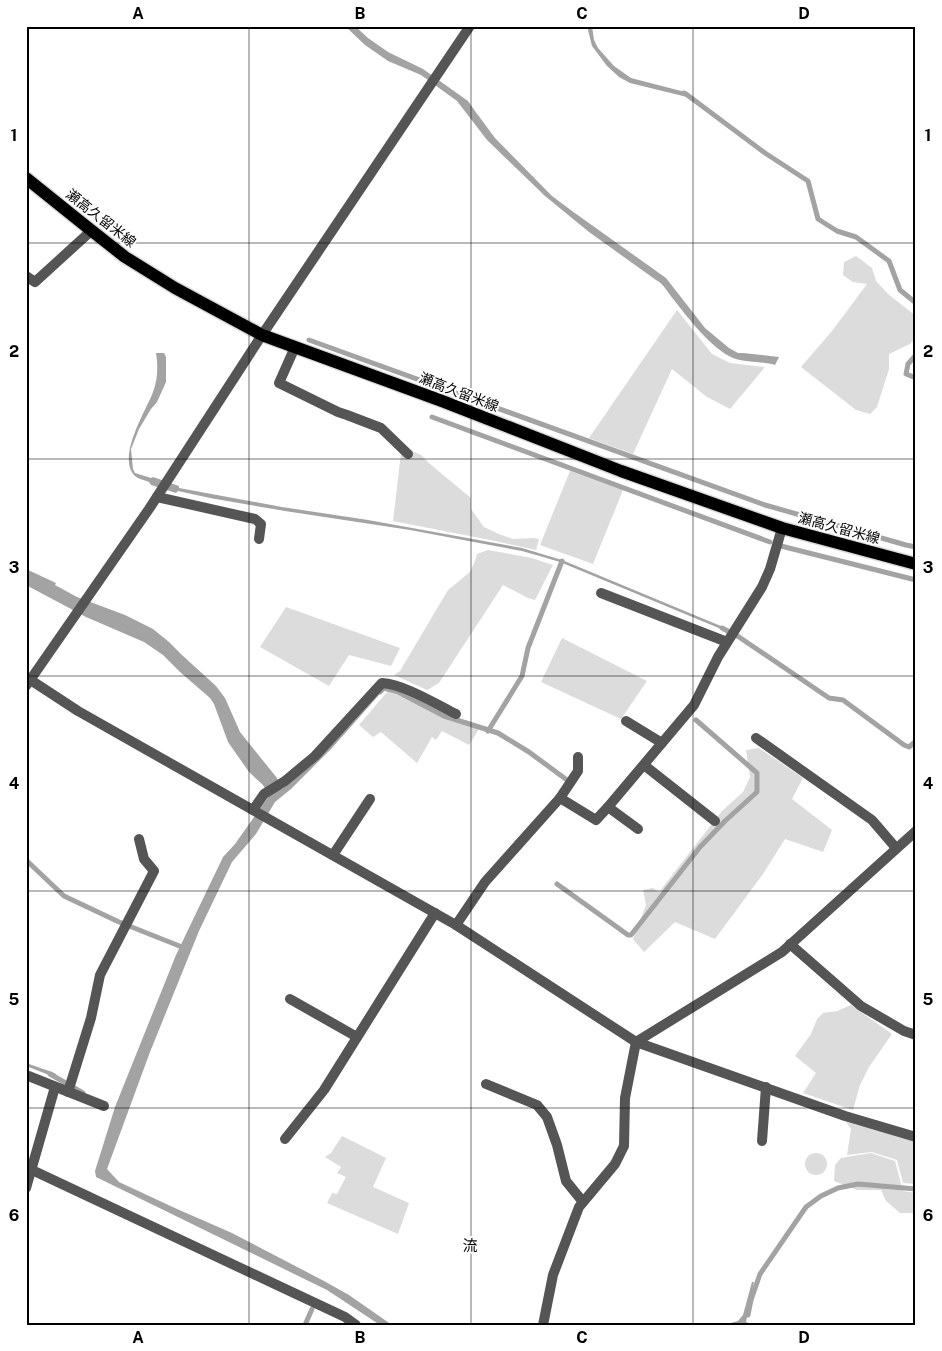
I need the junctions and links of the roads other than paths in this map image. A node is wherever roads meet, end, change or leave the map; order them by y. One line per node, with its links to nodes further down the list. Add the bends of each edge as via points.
1 (470, 26): 5 (street)
2 (26, 178): 3 (main road, 瀬高久留米線)
3 (91, 231): 4 (street, via 36,282); 5 (main road, 瀬高久留米線, via 175,288)
4 (26, 276)
5 (262, 335): 6 (main road, 瀬高久留米線); 8 (street)
6 (294, 347): 7 (street, via 279,383 338,412 381,428); 9 (main road, 瀬高久留米線, via 621,471)
7 (408, 454)
8 (157, 497): 10 (street, via 260,521); 14 (street)
9 (782, 528): 11 (main road, 瀬高久留米線); 13 (street, via 762,587)
10 (259, 539)
11 (916, 564)
12 (601, 593): 13 (street)
13 (727, 642): 18 (street, via 694,705)
14 (28, 681): 24 (street)
15 (456, 714): 24 (street, via 400,686 382,683 315,756 264,794)
16 (626, 721): 18 (street)
17 (756, 738): 29 (street, via 872,820)
18 (662, 743): 20 (street)
19 (578, 757): 21 (street, via 578,771)
20 (644, 765): 23 (street); 25 (street)
21 (560, 798): 23 (street, via 596,820); 32 (street, via 485,882)
22 (370, 799): 30 (street)
23 (608, 806): 26 (street)
24 (254, 810): 30 (street)
25 (716, 821)
26 (638, 829)
27 (916, 831): 29 (street)
28 (139, 839): 42 (street, via 144,858 154,872 100,975 91,1018)
29 (896, 848): 33 (street)
30 (333, 855): 31 (street)
31 (435, 914): 32 (street); 36 (street)
32 (456, 925): 37 (street)
33 (790, 944): 35 (street, via 861,1006); 37 (street)
34 (290, 999): 36 (street)
35 (916, 1035)
36 (357, 1037): 45 (street, via 324,1090)
37 (636, 1042): 41 (street); 49 (street, via 625,1098 624,1146 615,1164)
38 (26, 1075): 40 (street)
39 (486, 1084): 49 (street, via 537,1105 547,1117 566,1181)
40 (55, 1087): 42 (street); 47 (street)
41 (766, 1087): 44 (street, via 845,1116); 46 (street)
42 (68, 1092): 43 (street)
43 (104, 1106)
44 (916, 1136)
45 (285, 1139)
46 (762, 1141)
47 (32, 1170): 48 (street); 50 (street)
48 (26, 1188)
49 (583, 1202): 51 (street, via 553,1275)
50 (356, 1325)
51 (543, 1325)

